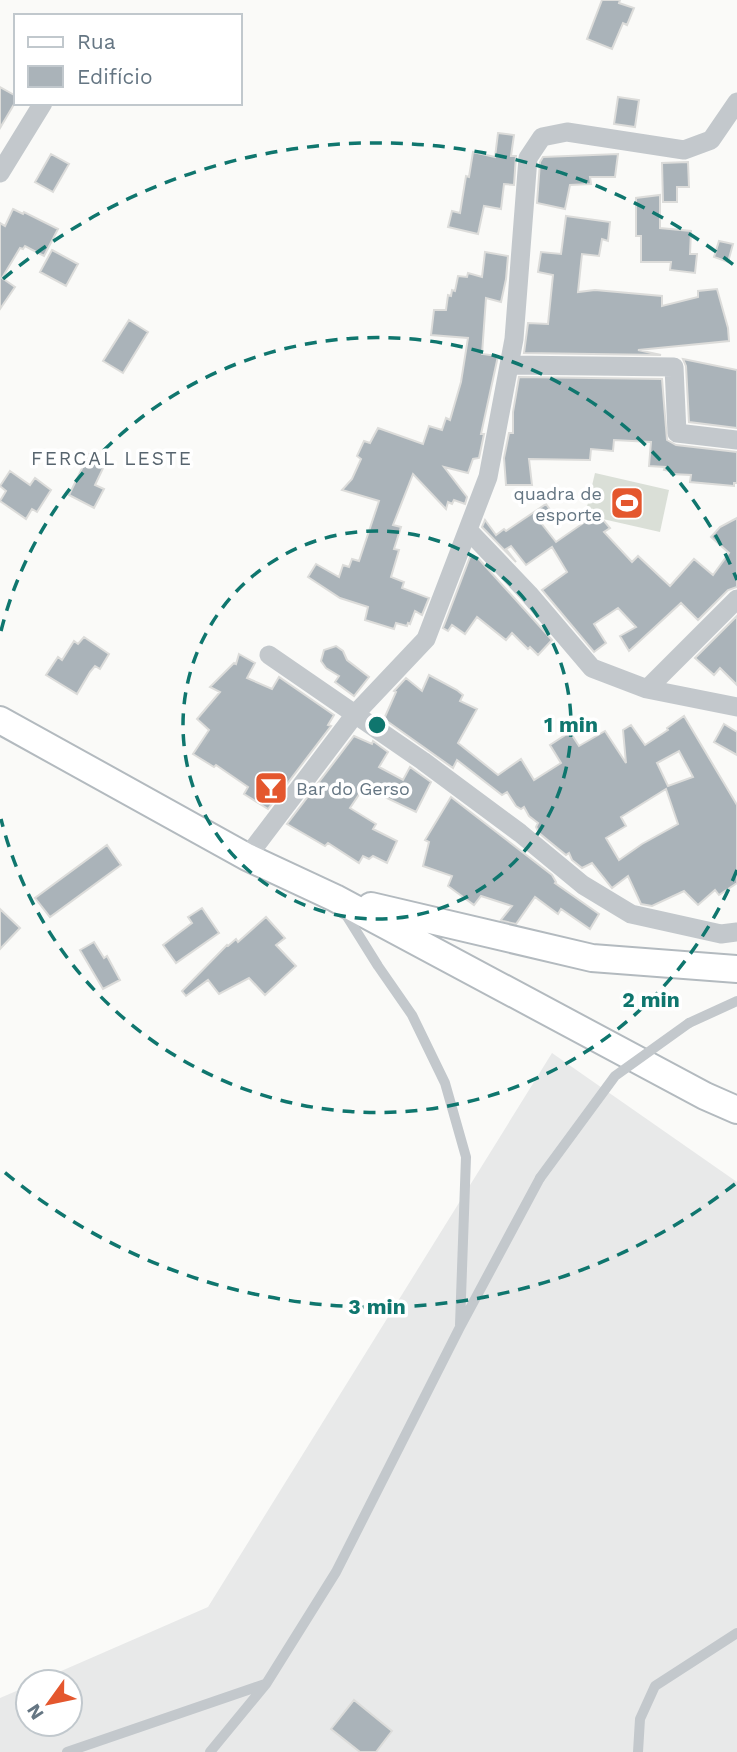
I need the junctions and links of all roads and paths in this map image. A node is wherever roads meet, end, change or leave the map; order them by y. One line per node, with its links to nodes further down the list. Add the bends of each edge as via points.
1 (737, 102): 4 (street, via 710,140 684,150 566,132 542,137 528,159)
2 (42, 105): 3 (street)
3 (0, 173)
4 (510, 365): 5 (street, via 674,367 677,433); 6 (street, via 488,477)
5 (737, 440)
6 (468, 530): 9 (street, via 592,668); 11 (street, via 426,639)
7 (737, 599): 9 (street)
8 (269, 655): 11 (street)
9 (646, 689): 10 (street)
10 (737, 707)
11 (356, 713): 13 (street); 15 (street, via 583,885 631,914 721,934)
12 (0, 720): 13 (main road)
13 (247, 857): 14 (main road)
14 (335, 898): 16 (main road, via 592,958); 18 (main road); 19 (lane, via 412,1015 445,1083 466,1157)
15 (737, 932)
16 (737, 969)
17 (737, 1001): 19 (lane, bridge, via 689,1023 615,1076 540,1178)
18 (737, 1110)
19 (460, 1329): 21 (lane, via 336,1572)
20 (735, 1636): 24 (lane, via 655,1686 640,1719)
21 (266, 1684): 22 (lane); 23 (lane)
22 (67, 1752)
23 (210, 1752)
24 (638, 1752)

